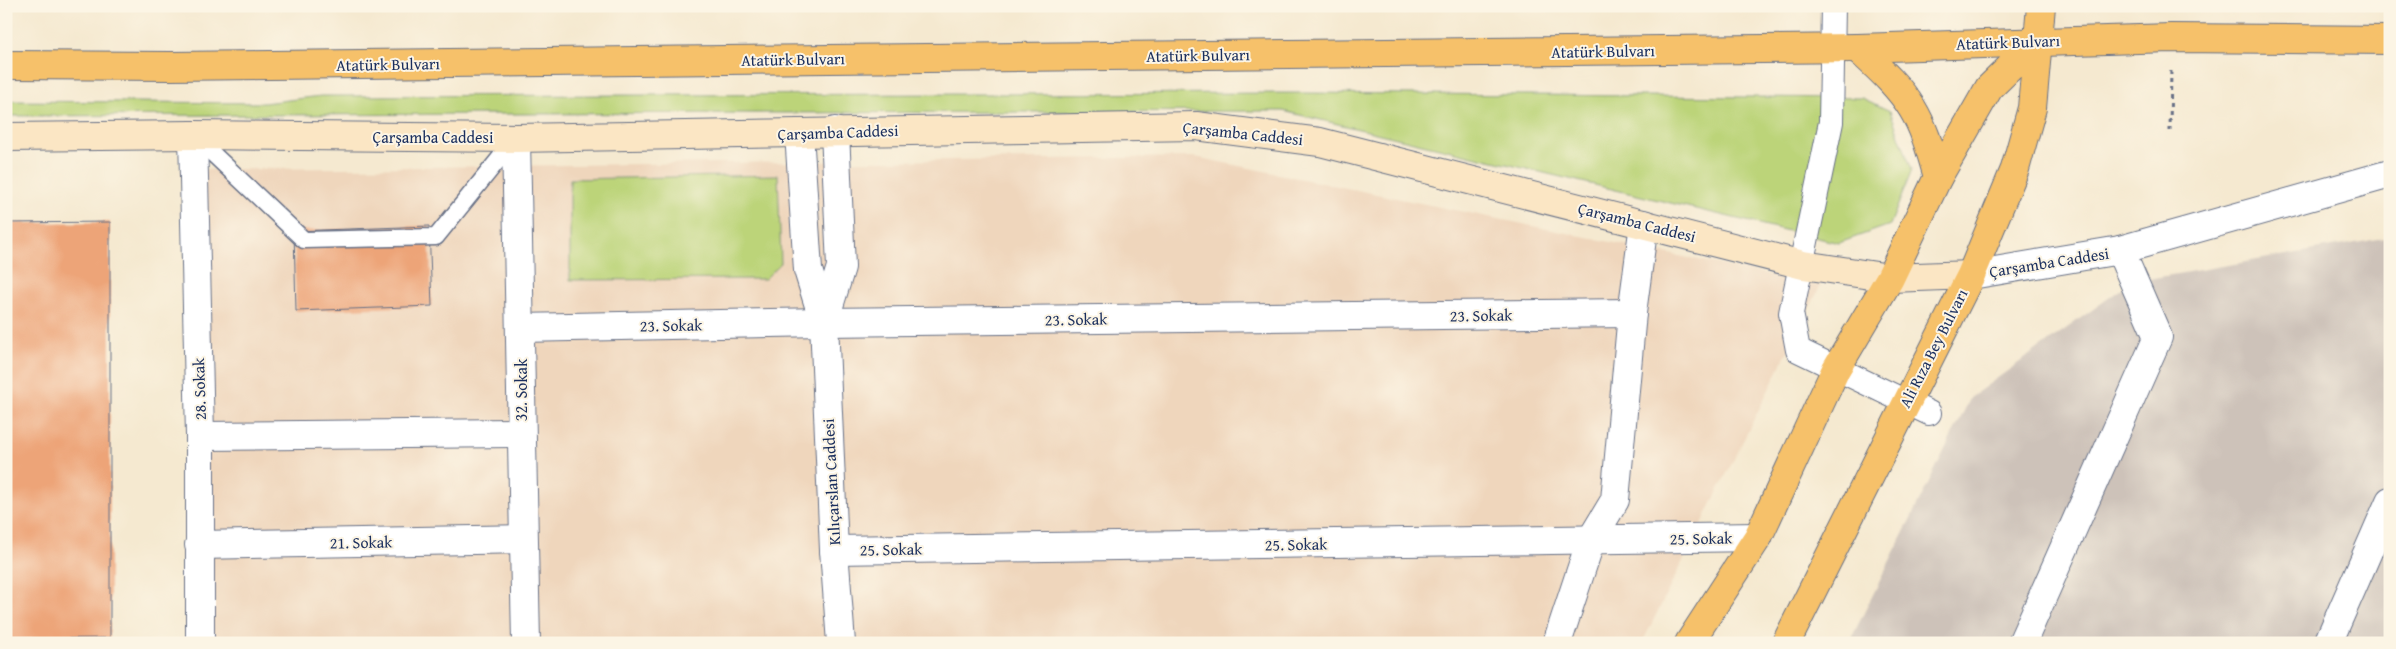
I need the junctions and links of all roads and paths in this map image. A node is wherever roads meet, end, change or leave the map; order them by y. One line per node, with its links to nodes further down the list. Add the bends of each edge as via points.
1 (1833, 6): 5 (street)
2 (2041, 6): 3 (main road, Ali Rıza Bey Bulvarı)
3 (2038, 40): 4 (main road, Atatürk Bulvarı); 5 (main road, Atatürk Bulvarı); 13 (main road, via 1990,88); 17 (main road, Ali Rıza Bey Bulvarı, via 2032,108 2015,169)
4 (2390, 40)
5 (1845, 48): 6 (main road, Atatürk Bulvarı, via 171,66); 13 (main road, via 1893,82 1912,107 1926,136); 16 (street)
6 (6, 65)
7 (835, 131): 8 (main road, Çarşamba Caddesi); 14 (main road, Çarşamba Caddesi, via 1196,126 1320,142); 20 (street, Kılıçarslan Caddesi, via 841,268)
8 (799, 133): 11 (main road, Çarşamba Caddesi); 20 (street, Kılıçarslan Caddesi, via 808,270)
9 (193, 135): 10 (main road, Çarşamba Caddesi); 11 (main road, Çarşamba Caddesi); 11 (lane, via 304,240 436,237); 25 (street, 28. Sokak)
10 (6, 137)
11 (516, 138): 21 (street, 32. Sokak)
12 (2390, 174): 15 (street, Çarşamba Caddesi)
13 (1938, 177): 18 (main road)
14 (1644, 224): 16 (main road, Çarşamba Caddesi); 19 (street)
15 (2120, 250): 17 (street, Çarşamba Caddesi); 38 (street, via 2158,337)
16 (1803, 265): 18 (main road, Çarşamba Caddesi); 22 (street, via 1791,313 1798,350)
17 (1971, 275): 18 (main road, Çarşamba Caddesi); 23 (main road, Ali Rıza Bey Bulvarı)
18 (1890, 278): 22 (main road)
19 (1632, 313): 20 (street, 23. Sokak); 29 (street, via 1615,500)
20 (824, 322): 21 (street, 23. Sokak); 31 (street, Kılıçarslan Caddesi)
21 (520, 328): 24 (street, 32. Sokak)
22 (1836, 369): 23 (street); 27 (main road)
23 (1917, 407): 37 (main road, Ali Rıza Bey Bulvarı)
24 (521, 433): 25 (street); 28 (street, 32. Sokak)
25 (200, 436): 30 (street, 28. Sokak)
26 (2390, 501): 39 (street)
27 (1758, 537): 29 (street, 25. Sokak); 36 (main road)
28 (523, 539): 30 (street, 21. Sokak); 33 (street, 32. Sokak)
29 (1591, 540): 31 (street, 25. Sokak); 35 (street)
30 (199, 545): 32 (street, 28. Sokak)
31 (834, 550): 34 (street, Kılıçarslan Caddesi)
32 (200, 643)
33 (526, 643)
34 (841, 643)
35 (1557, 643)
36 (1690, 643)
37 (1786, 643)
38 (2022, 643)
39 (2328, 643)

